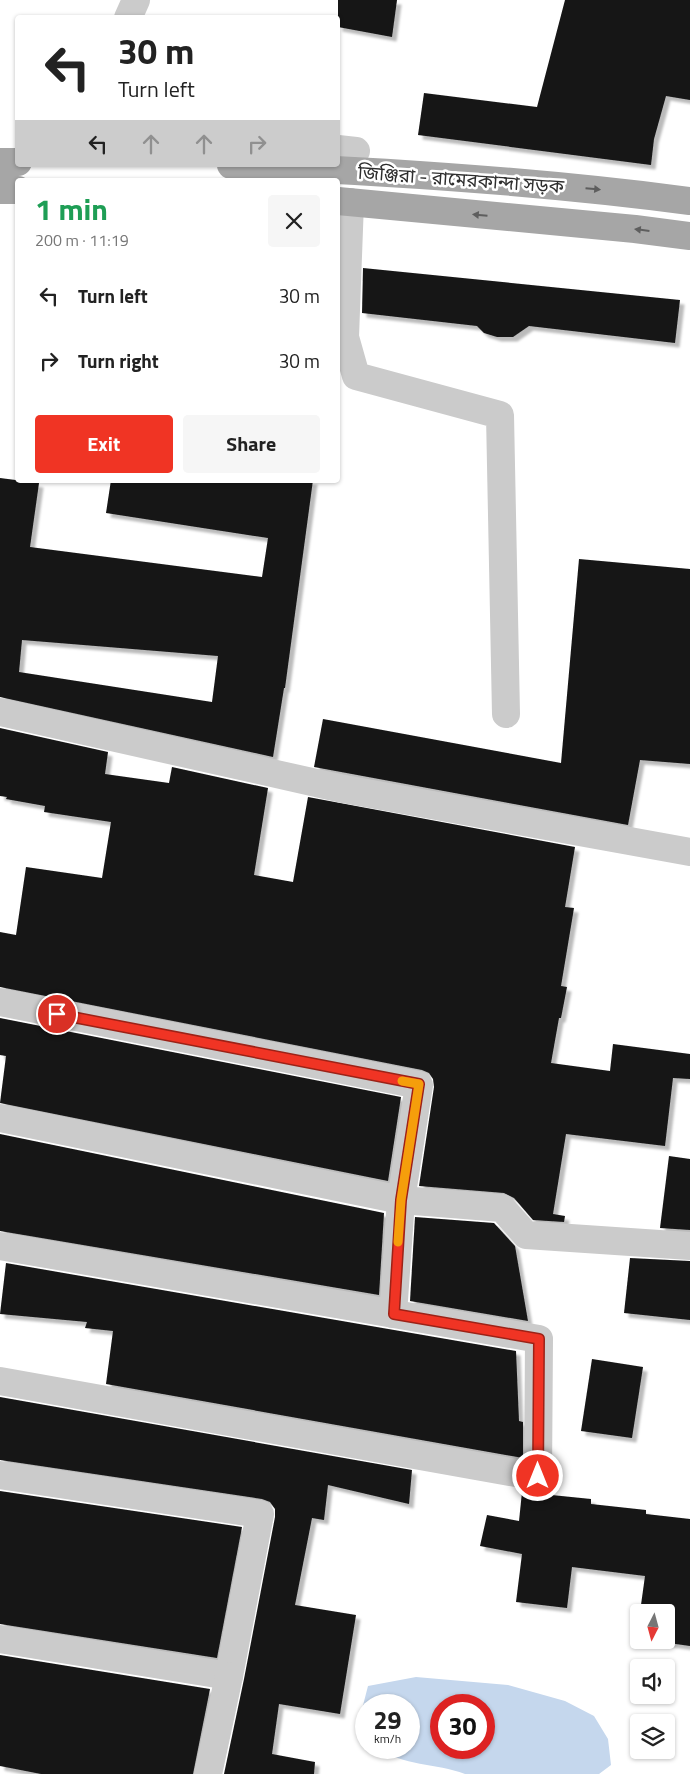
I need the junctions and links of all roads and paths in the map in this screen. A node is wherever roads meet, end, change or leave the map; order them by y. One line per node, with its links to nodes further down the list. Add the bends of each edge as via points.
1 (136, 0): 2 (street)
2 (129, 15)
3 (0, 162): 4 (main road)
4 (15, 162)
5 (267, 167): 9 (main road, জিঞ্জিরা - রামেরকান্দা সড়ক, one-way to 9, via 454,177)
6 (0, 190): 7 (main road)
7 (15, 190)
8 (344, 201): 10 (main road, জিঞ্জিরা - রামেরকান্দা সড়ক, one-way to 8); 12 (street, via 345,337 356,376 500,415)
9 (690, 201)
10 (690, 236)
11 (0, 712): 13 (street, via 343,789)
12 (506, 714)
13 (690, 852)
14 (0, 1002): 16 (street, via 419,1084)
15 (0, 1118): 16 (street)
16 (401, 1200): 18 (street, via 502,1208 526,1235); 19 (street)
17 (0, 1246): 19 (street)
18 (690, 1246)
19 (394, 1314): 20 (street, via 539,1339 538,1476)
20 (0, 1381)
21 (0, 1475): 23 (street, via 260,1514)
22 (0, 1639): 23 (street)
23 (230, 1676): 24 (street)
24 (208, 1774)

